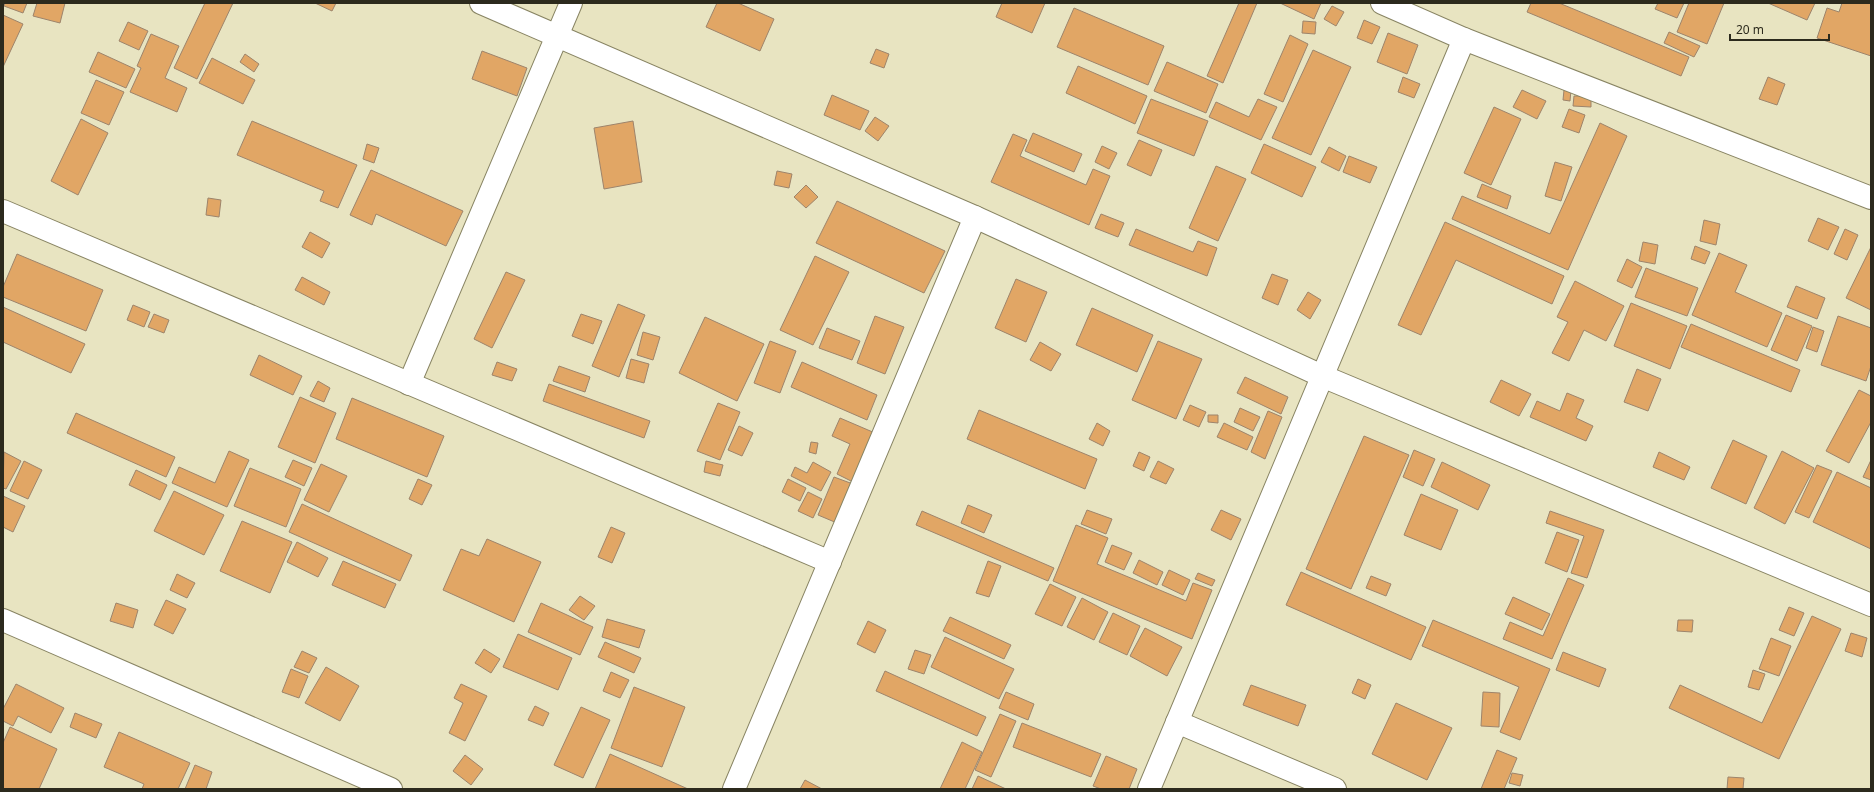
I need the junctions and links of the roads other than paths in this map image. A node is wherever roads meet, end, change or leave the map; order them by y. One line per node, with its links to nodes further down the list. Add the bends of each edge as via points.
1 (481, 3): 4 (street)
2 (571, 3): 4 (street)
3 (1382, 3): 5 (street)
4 (557, 36): 8 (street); 10 (street)
5 (1464, 39): 6 (street); 9 (street)
6 (1871, 198)
7 (3, 211): 10 (street)
8 (975, 217): 9 (street); 11 (street)
9 (1322, 376): 12 (street); 14 (street)
10 (408, 384): 11 (street)
11 (830, 562): 16 (street)
12 (1871, 605)
13 (3, 620): 15 (street)
14 (1177, 722): 17 (street); 18 (street)
15 (391, 789)
16 (734, 789)
17 (1149, 789)
18 (1335, 789)

